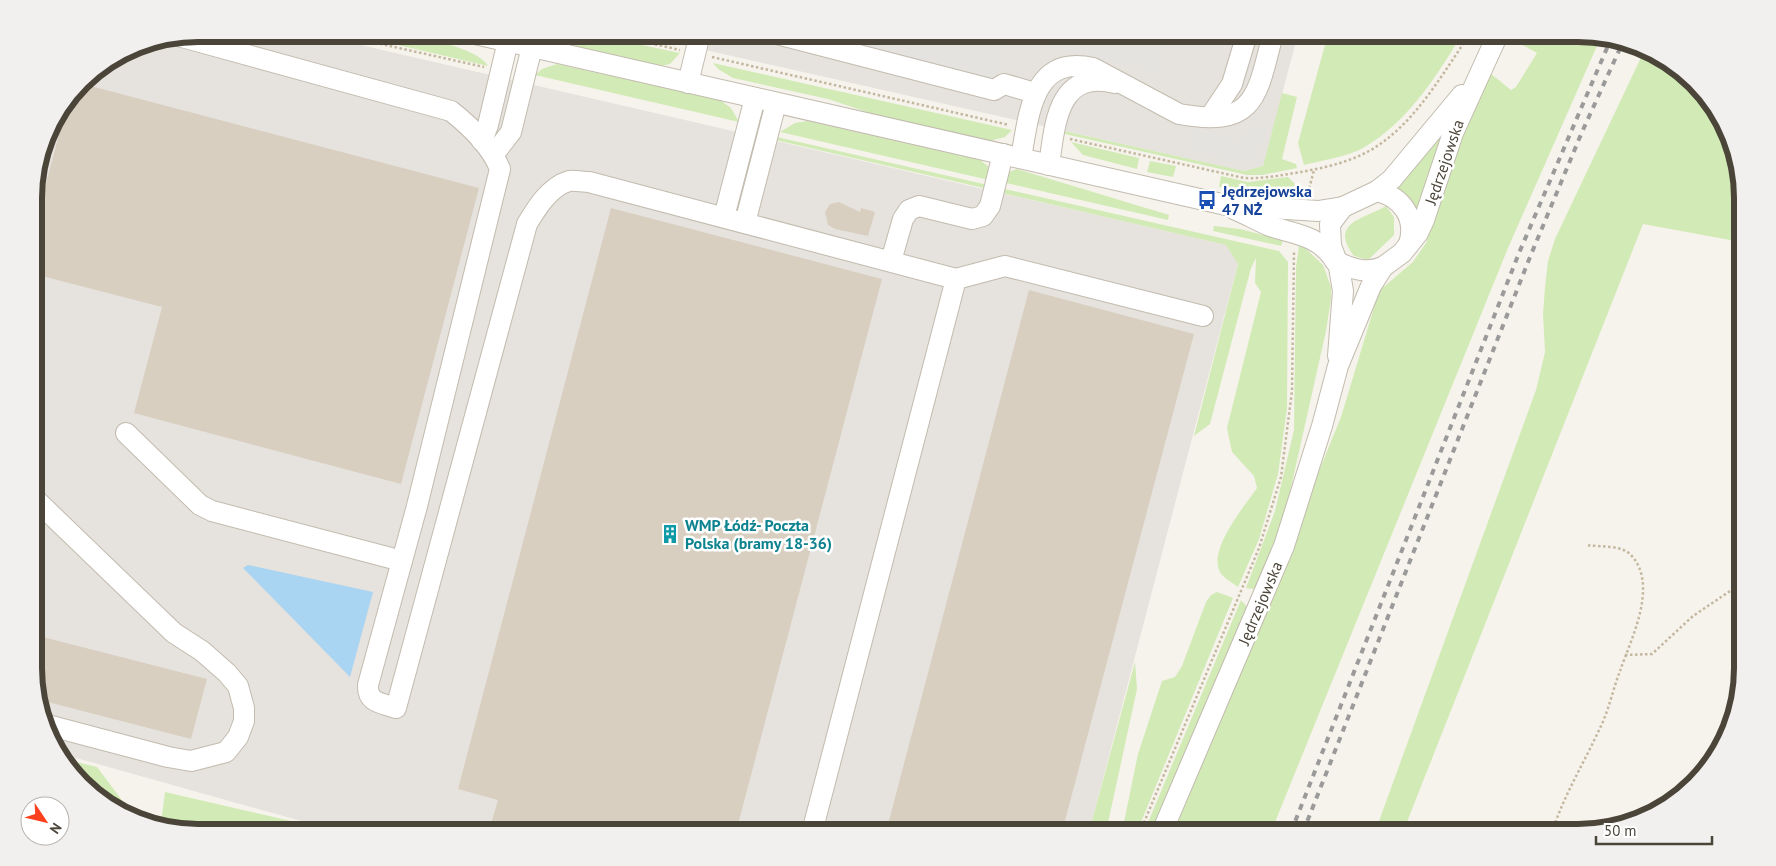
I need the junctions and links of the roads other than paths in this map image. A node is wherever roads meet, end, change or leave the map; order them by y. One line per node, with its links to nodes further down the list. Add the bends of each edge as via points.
1 (1245, 42): 16 (street, via 1232,84)
2 (1268, 42): 16 (street, via 1260,86 1247,106 1229,116)
3 (1494, 42): 10 (street, Jędrzejowska)
4 (204, 43): 17 (street, via 451,111)
5 (508, 43): 17 (street, via 488,125)
6 (515, 43): 9 (street)
7 (698, 43): 11 (street)
8 (815, 43): 13 (street, via 994,90 1004,84)
9 (532, 47): 11 (street); 17 (street, via 511,132)
10 (1476, 79): 20 (street, Jędrzejowska, via 1412,157 1392,179); 25 (street, Jędrzejowska, via 1453,133 1424,220)
11 (688, 83): 14 (street)
12 (1121, 84): 13 (street, via 1093,68 1078,65 1063,67 1047,77); 16 (street, via 1179,114); 19 (street, via 1090,81 1074,89 1064,99 1057,113)
13 (1035, 93): 18 (street)
14 (755, 98): 15 (street); 23 (street)
15 (776, 103): 18 (street); 24 (street)
16 (1210, 117)
17 (488, 147): 34 (street, via 500,169)
18 (1012, 156): 19 (street); 27 (street, via 983,216 972,219 920,206 909,210 903,219)
19 (1049, 165): 21 (street)
20 (1376, 190): 22 (street, Jędrzejowska); 25 (street, Jędrzejowska, via 1393,197 1404,208 1411,222)
21 (1226, 204): 22 (street, via 1318,211); 26 (street, via 1268,225 1320,242)
22 (1342, 207): 26 (street, Jędrzejowska, via 1334,216 1328,233)
23 (724, 217): 24 (street); 34 (street, via 589,182 569,181 537,207 527,224 396,708 374,702 368,693)
24 (745, 223): 27 (street)
25 (1409, 244): 28 (street, Jędrzejowska)
26 (1335, 261): 28 (street, via 1359,270); 31 (street, Jędrzejowska, via 1343,291)
27 (891, 262): 29 (street)
28 (1383, 267): 31 (street, Jędrzejowska, via 1371,286)
29 (956, 278): 30 (street, via 1005,266); 37 (street)
30 (1202, 316)
31 (1338, 366): 36 (street, Jędrzejowska, via 1284,546)
32 (126, 433): 34 (street, via 200,505 212,511)
33 (42, 506): 35 (street, via 174,633 227,673 238,686 244,708 244,722 226,752 191,761)
34 (402, 562)
35 (54, 727)
36 (1166, 823)
37 (814, 824)

